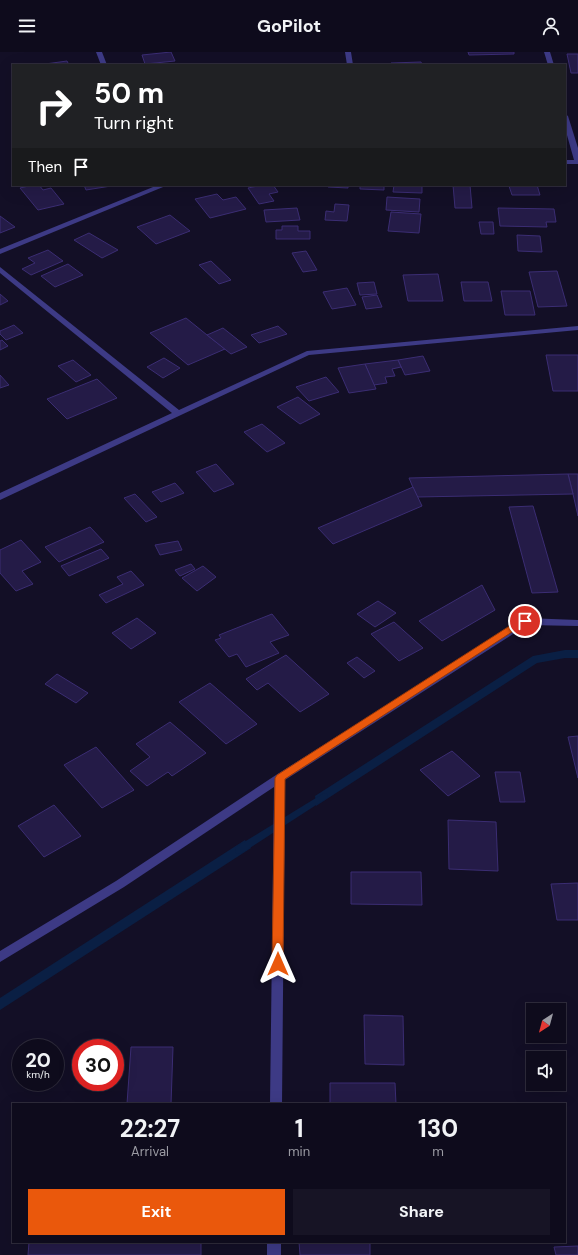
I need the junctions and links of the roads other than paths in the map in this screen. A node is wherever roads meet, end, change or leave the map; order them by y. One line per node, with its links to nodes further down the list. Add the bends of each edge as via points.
1 (99, 52): 4 (street)
2 (348, 52): 5 (street)
3 (547, 52): 6 (street)
4 (104, 64)
5 (350, 64)
6 (551, 64)
7 (566, 119): 8 (street)
8 (578, 161): 9 (street)
9 (566, 162)
10 (159, 186): 11 (street)
11 (149, 188): 12 (street)
12 (0, 252)
13 (0, 269): 15 (street)
14 (578, 328): 15 (street, via 307,353)
15 (178, 413): 16 (street)
16 (0, 497)
17 (578, 623): 18 (street, via 525,621)
18 (280, 778): 19 (street, via 120,884); 20 (street)
19 (0, 957)
20 (276, 1103)
21 (274, 1243): 22 (street)
22 (274, 1255)

